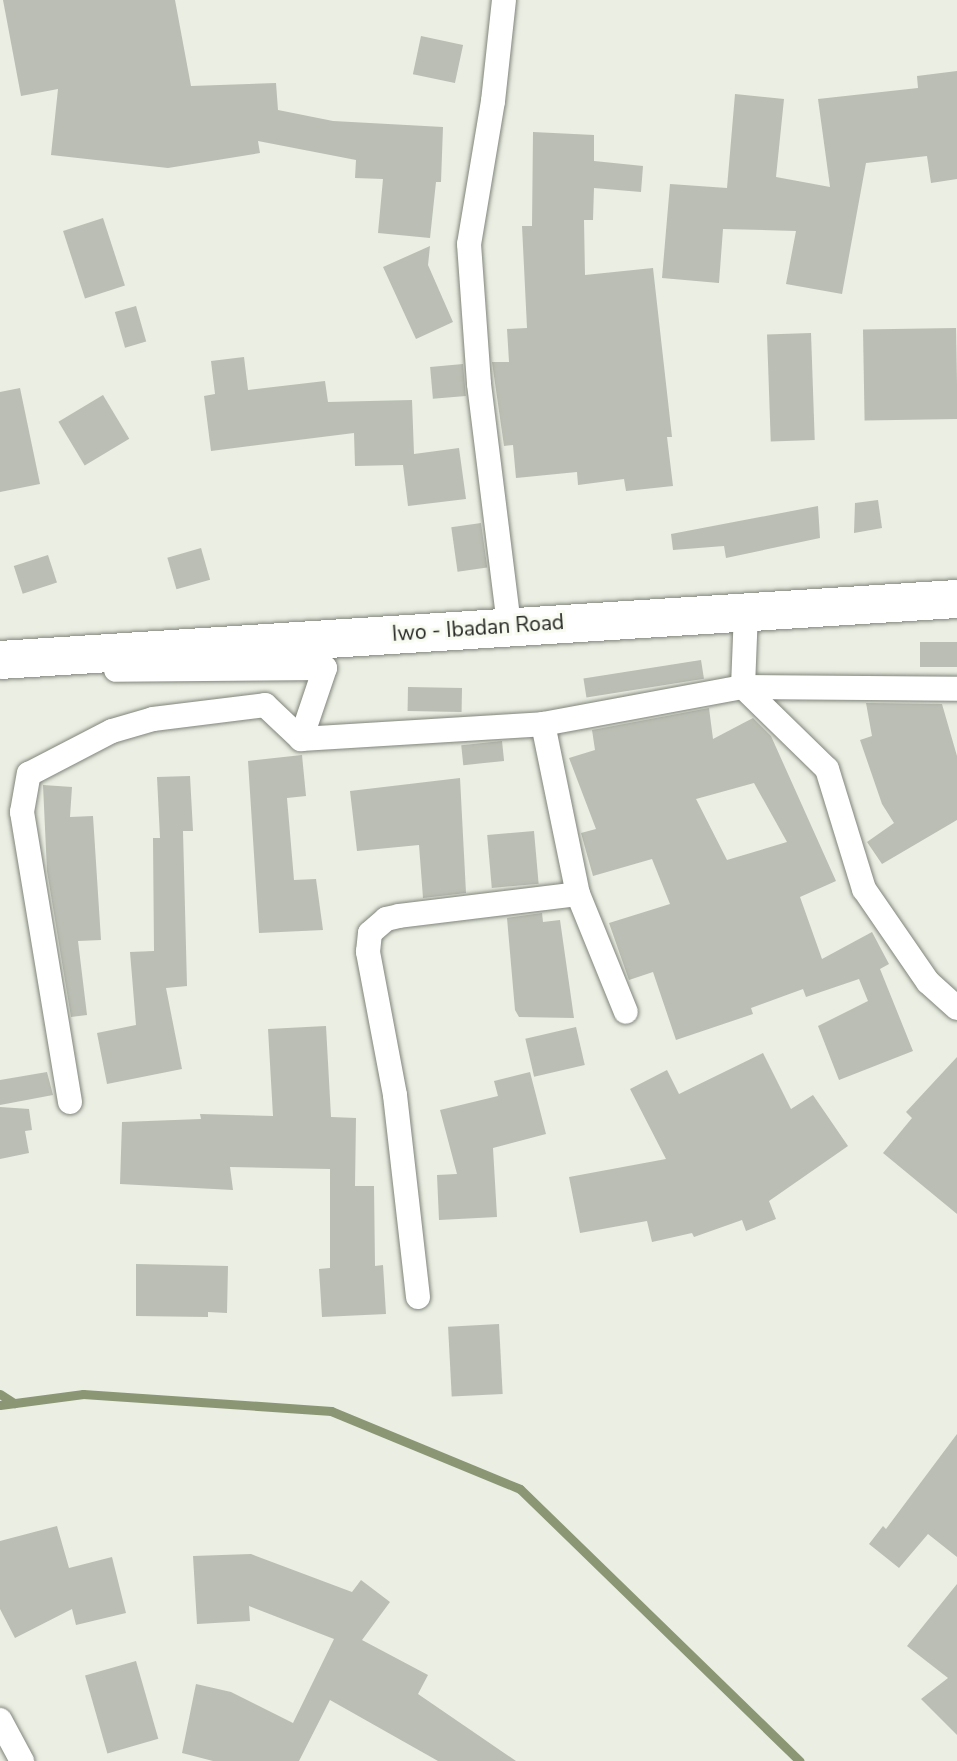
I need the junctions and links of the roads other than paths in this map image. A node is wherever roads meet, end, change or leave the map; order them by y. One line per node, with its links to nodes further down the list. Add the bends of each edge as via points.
1 (504, 0): 4 (street, via 469,244 479,384)
2 (957, 599): 3 (main road, Iwo - Ibadan Road)
3 (746, 612): 4 (main road, Iwo - Ibadan Road); 7 (street)
4 (509, 626): 5 (main road, Iwo - Ibadan Road)
5 (0, 660)
6 (0, 672): 10 (street, via 325,668)
7 (743, 687): 8 (street); 9 (street); 12 (street, via 827,769 864,889 928,982)
8 (957, 689)
9 (543, 724): 10 (street); 11 (street)
10 (301, 738): 14 (street, via 265,705 153,719 112,732 29,774 22,812)
11 (578, 894): 13 (street); 15 (street, via 400,916 386,919 370,933 368,952 395,1095)
12 (957, 1008)
13 (626, 1012)
14 (70, 1102)
15 (418, 1297)
16 (0, 1720): 17 (street)
17 (22, 1761)

